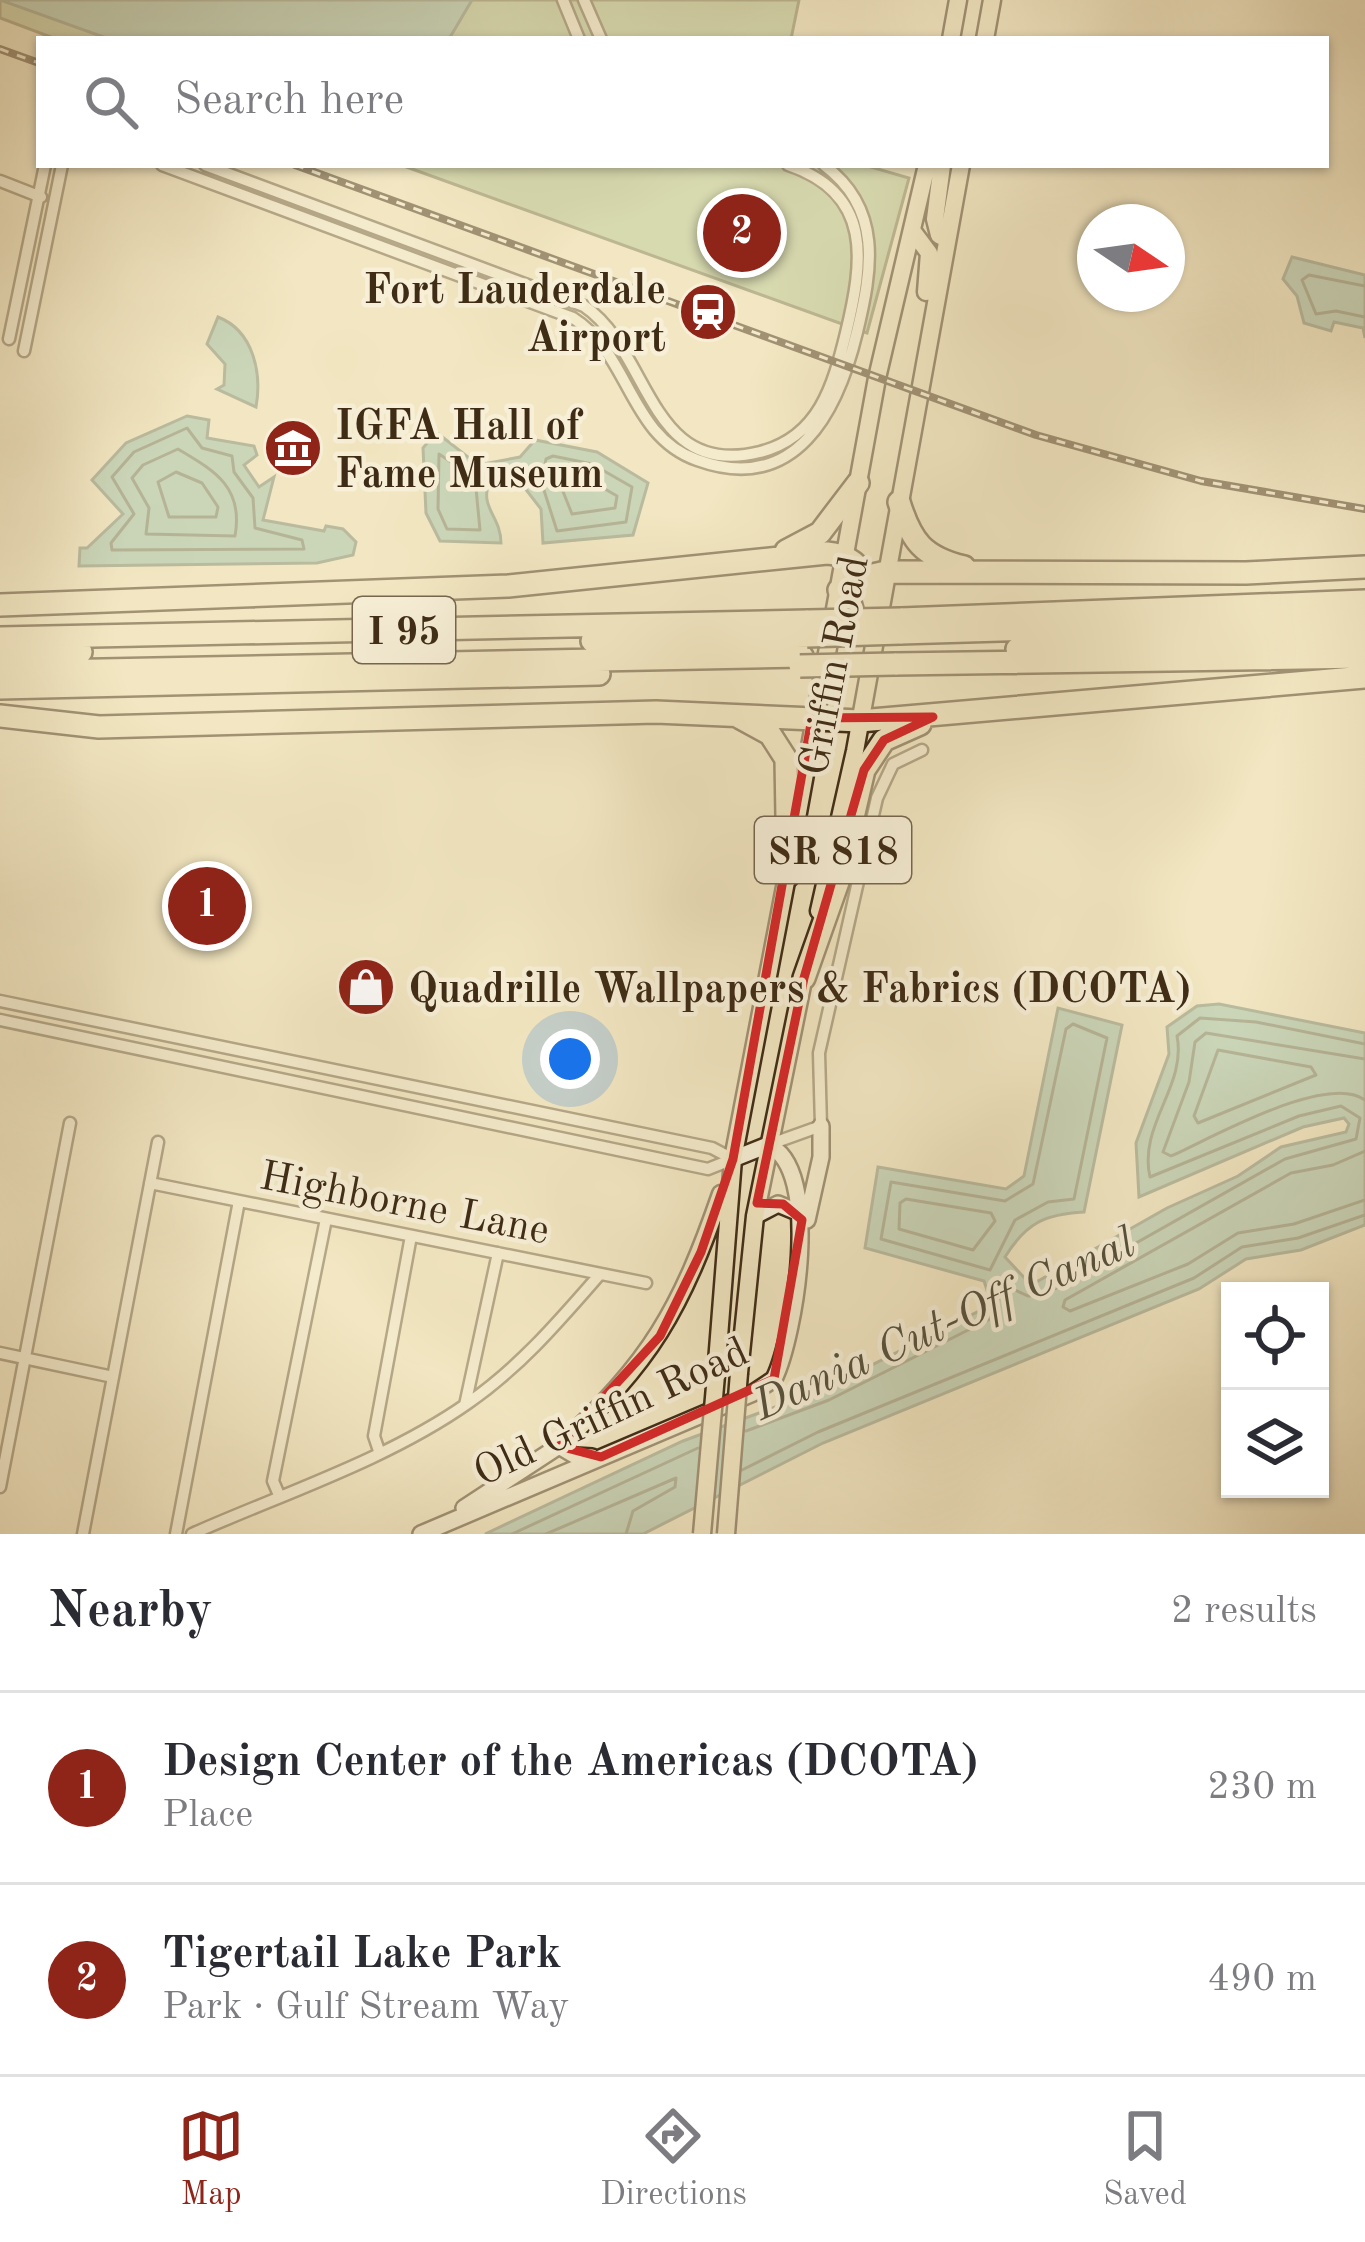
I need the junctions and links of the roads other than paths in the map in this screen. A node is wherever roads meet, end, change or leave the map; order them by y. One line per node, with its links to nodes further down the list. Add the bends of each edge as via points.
1 (563, 0): 5 (street)
2 (584, 0): 6 (street)
3 (958, 0): 7 (main road)
4 (992, 0): 8 (main road)
5 (578, 36)
6 (601, 36)
7 (952, 36)
8 (986, 36)
9 (45, 168): 19 (street)
10 (61, 168): 20 (street)
11 (170, 168): 14 (street, via 573,318 603,342 660,436 691,458 734,467 772,461 808,440 842,388 871,244 856,200)
12 (213, 168): 13 (street, via 584,306 621,339 662,422 703,448 745,454 784,443 825,404 861,266 858,236 838,197)
13 (795, 168)
14 (827, 168)
15 (926, 168): 21 (main road, Griffin Road / SR 818)
16 (942, 168): 22 (main road, via 934,219)
17 (960, 168): 22 (main road, Griffin Road)
18 (0, 181): 19 (street)
19 (40, 197): 20 (street); 24 (street)
20 (55, 202): 25 (street)
21 (914, 233): 23 (main road, via 929,253 922,316); 26 (main road, Griffin Road / SR 818)
22 (947, 239): 23 (main road, Griffin Road)
23 (929, 336): 27 (main road, Griffin Road)
24 (9, 339)
25 (24, 351)
26 (858, 483): 28 (main road, Griffin Road / SR 818); 29 (highway, via 820,533)
27 (899, 502): 31 (main road, Griffin Road); 32 (highway, via 906,529 929,556)
28 (844, 554): 29 (highway); 31 (highway); 33 (main road, Griffin Road / SR 818)
29 (769, 559): 35 (highway, via 508,586)
30 (1365, 567): 32 (highway)
31 (876, 574): 32 (highway); 33 (highway); 36 (highway)
32 (999, 575)
33 (839, 590): 50 (main road, Griffin Road / SR 818)
34 (1365, 601): 40 (highway, I 95)
35 (0, 605)
36 (878, 617): 51 (main road, Griffin Road / SR 818)
37 (1365, 619): 40 (highway)
38 (1365, 637): 40 (highway)
39 (0, 638): 41 (highway, I 95)
40 (898, 642): 41 (highway, I 95, bridge); 41 (highway, I 95, bridge); 43 (highway, I 95)
41 (804, 645): 42 (highway); 44 (highway); 46 (highway, I 95, via 424,682)
42 (0, 654)
43 (1365, 657)
44 (0, 672)
45 (1365, 677): 49 (highway)
46 (0, 688)
47 (0, 716): 48 (highway, via 119,727)
48 (736, 716): 50 (highway); 53 (highway, via 770,734 787,759)
49 (932, 717): 51 (highway); 54 (highway, via 872,754)
50 (812, 718): 51 (highway); 53 (main road, Griffin Road / SR 818)
51 (860, 721): 54 (main road, Griffin Road / SR 818)
52 (922, 750): 58 (street, via 896,761 880,789 819,1053)
53 (788, 876): 61 (main road, Griffin Road / SR 818)
54 (803, 978): 60 (main road, Griffin Road / SR 818)
55 (0, 1001): 61 (street, via 712,1148)
56 (0, 1020): 61 (street, via 708,1168)
57 (70, 1123): 73 (street)
58 (821, 1126): 60 (street); 68 (street)
59 (158, 1142): 62 (street)
60 (769, 1145): 61 (street); 64 (street, Old Griffin Road, via 788,1161); 65 (main road, Griffin Road / SR 818)
61 (733, 1159): 76 (main road, via 669,1324); 85 (main road, Griffin Road / SR 818, bridge)
62 (150, 1183): 63 (street, Highborne Lane); 74 (street)
63 (239, 1201): 66 (street, Highborne Lane); 82 (street)
64 (802, 1214): 65 (street, via 778,1204); 68 (street, Old Griffin Road)
65 (755, 1216): 86 (main road, Griffin Road / SR 818, bridge)
66 (326, 1219): 67 (street, Highborne Lane); 80 (street, via 273,1481)
67 (411, 1236): 69 (street, Highborne Lane); 77 (street, via 374,1436)
68 (801, 1240): 78 (street, Old Griffin Road, via 774,1379)
69 (498, 1253): 70 (street, Highborne Lane); 75 (street)
70 (600, 1274): 71 (street, Highborne Lane); 75 (street, via 535,1349)
71 (646, 1283)
72 (0, 1353): 73 (street)
73 (25, 1358): 74 (street); 79 (street)
74 (113, 1377): 81 (street)
75 (466, 1405): 77 (street)
76 (559, 1446): 78 (street); 84 (street, Old Griffin Road)
77 (379, 1451): 80 (street)
78 (601, 1457): 84 (street, Old Griffin Road)
79 (0, 1487)
80 (280, 1496): 83 (street)
81 (83, 1534)
82 (176, 1534)
83 (192, 1534)
84 (419, 1534)
85 (702, 1534)
86 (726, 1534)

